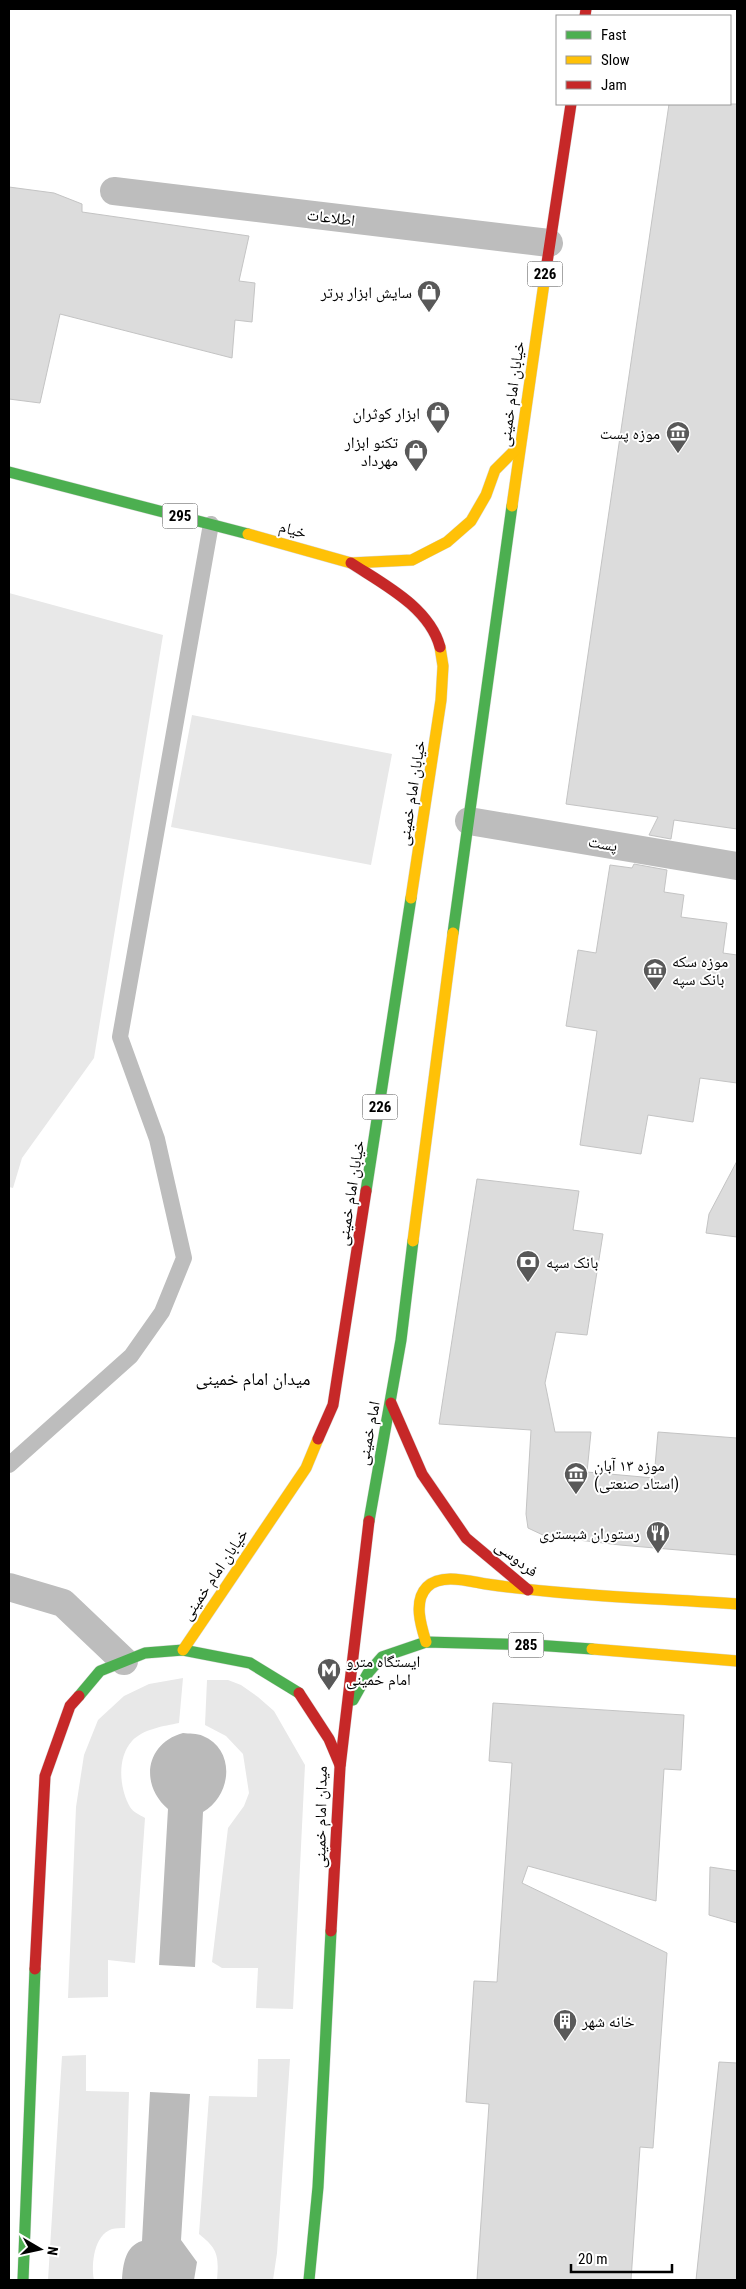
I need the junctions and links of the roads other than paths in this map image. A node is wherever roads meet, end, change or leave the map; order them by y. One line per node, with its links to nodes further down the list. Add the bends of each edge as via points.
1 (571, 105): 3 (main road, خیابان امام خمینی / 226)
2 (114, 191): 3 (street, اطلاعات)
3 (549, 243): 4 (main road, خیابان امام خمینی / 226)
4 (520, 445): 7 (main road, خیام / 295, via 495,470 486,495 471,521 447,542 412,560); 8 (main road, خیابان امام خمینی / 226)
5 (9, 472): 6 (main road, خیام / 295)
6 (211, 524): 7 (main road, خیام / 295); 12 (lane, via 120,1037 157,1139 184,1258 162,1312 131,1356)
7 (351, 563): 17 (main road, خیابان امام خمینی / 226, via 401,596 430,624 443,660 441,700 384,1078 333,1405 306,1468)
8 (469, 821): 9 (street, پست); 10 (main road, خیابان امام خمینی / 226)
9 (737, 866)
10 (430, 1105): 11 (main road, امام خمینی / 226)
11 (391, 1403): 14 (main road, فردوسی, via 422,1474 466,1538); 20 (main road, امام خمینی / 226, via 372,1497)
12 (9, 1465)
13 (9, 1587): 18 (street, via 63,1603)
14 (528, 1590): 15 (main road, فردوسی); 16 (main road, via 443,1579 427,1587 420,1600 420,1622)
15 (737, 1604)
16 (426, 1642): 19 (main road, 285, via 535,1645); 20 (main road, 285, via 382,1657 368,1673)
17 (183, 1650): 18 (main road, میدان امام خمینی, via 144,1653); 21 (main road, میدان امام خمینی, via 250,1663 298,1692 329,1739)
18 (124, 1661): 22 (main road, میدان امام خمینی, via 100,1671 70,1706 45,1776)
19 (737, 1661)
20 (347, 1712): 21 (main road, امام خمینی / 226)
21 (340, 1767): 25 (main road, میدان امام خمینی, via 318,2186)
22 (26, 2193): 23 (main road); 24 (main road, میدان امام خمینی)
23 (12, 2230)
24 (23, 2280)
25 (309, 2280)

